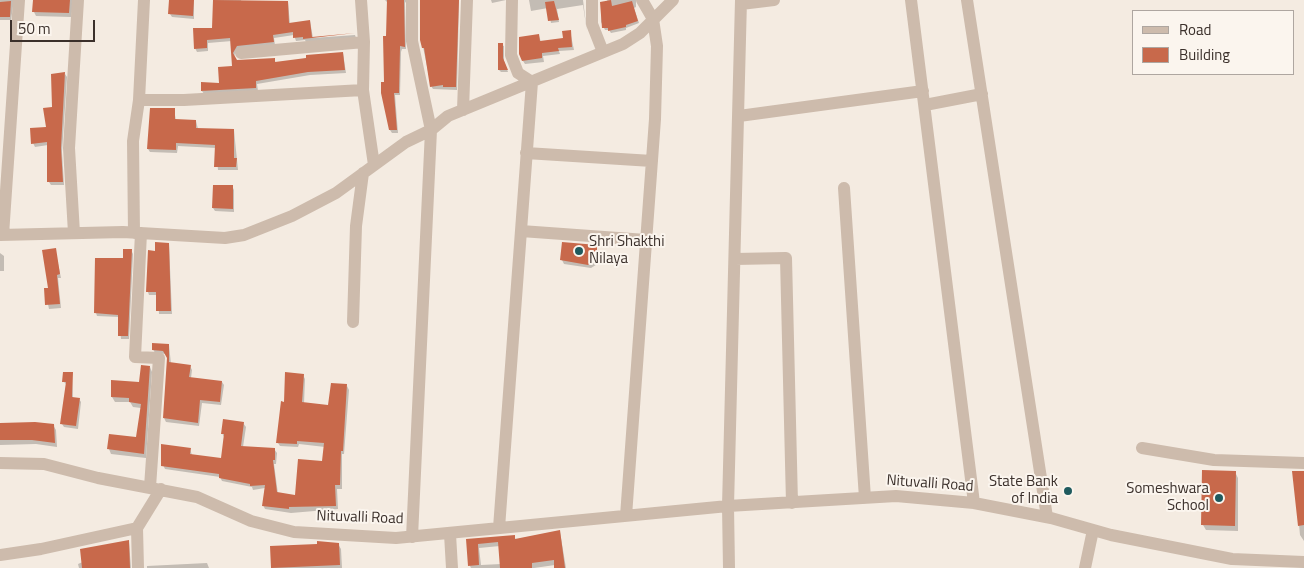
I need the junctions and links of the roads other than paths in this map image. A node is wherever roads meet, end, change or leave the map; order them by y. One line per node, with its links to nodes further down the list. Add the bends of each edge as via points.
1 (20, 0): 36 (street)
2 (78, 0): 34 (street, via 69,148)
3 (144, 0): 23 (street)
4 (361, 0): 16 (street)
5 (412, 0): 27 (street, via 412,41)
6 (467, 0): 25 (street)
7 (512, 0): 19 (street, via 511,55 518,73)
8 (592, 0): 17 (street, via 592,24)
9 (642, 0): 15 (street)
10 (673, 0): 15 (street)
11 (774, 0): 14 (street)
12 (911, 0): 21 (street)
13 (967, 0): 22 (street)
14 (741, 2): 26 (street)
15 (653, 19): 17 (street, via 628,40); 29 (street, via 657,46)
16 (364, 42): 18 (street); 20 (street)
17 (603, 52): 19 (street)
18 (241, 53)
19 (532, 82): 25 (street); 28 (street)
20 (363, 90): 23 (street); 30 (street)
21 (923, 91): 24 (street); 26 (street)
22 (982, 94): 24 (street); 49 (street)
23 (139, 100): 35 (street, via 133,141)
24 (925, 105): 46 (street)
25 (464, 110): 27 (street, via 448,116)
26 (739, 116): 38 (street)
27 (431, 130): 30 (street, via 406,142); 54 (street)
28 (526, 152): 29 (street); 33 (street)
29 (652, 161): 37 (street)
30 (374, 165): 31 (street)
31 (363, 173): 35 (street, via 336,193 292,216 244,235 225,238); 39 (street, via 356,226)
32 (844, 188): 44 (street)
33 (521, 231): 37 (street); 51 (street)
34 (74, 233): 35 (street); 36 (street)
35 (137, 233): 43 (street, via 135,357 159,358)
36 (1, 235)
37 (646, 240): 48 (street)
38 (735, 259): 45 (street, via 786,258); 47 (street)
39 (352, 322)
40 (1142, 448): 42 (street, via 1214,460)
41 (0, 463): 43 (street, Nituvalli Road, via 44,464)
42 (1304, 463)
43 (155, 488): 50 (street); 54 (street, Nituvalli Road, via 197,497 251,521 294,532 396,538)
44 (865, 498): 45 (street, Nituvalli Road); 46 (street, Nituvalli Road, via 896,496)
45 (792, 503): 47 (street, Nituvalli Road)
46 (974, 503): 49 (street, Nituvalli Road)
47 (728, 506): 48 (street, Nituvalli Road); 59 (street)
48 (626, 516): 51 (street, Nituvalli Road)
49 (1047, 517): 52 (street, Nituvalli Road)
50 (137, 528): 55 (street, via 42,550); 57 (street)
51 (499, 528): 53 (street, Nituvalli Road)
52 (1093, 530): 56 (street, Nituvalli Road, via 1232,559); 60 (street)
53 (450, 534): 54 (street, Nituvalli Road); 58 (street)
54 (412, 536)
55 (0, 555)
56 (1304, 562)
57 (138, 568)
58 (452, 568)
59 (729, 568)
60 (1085, 568)

